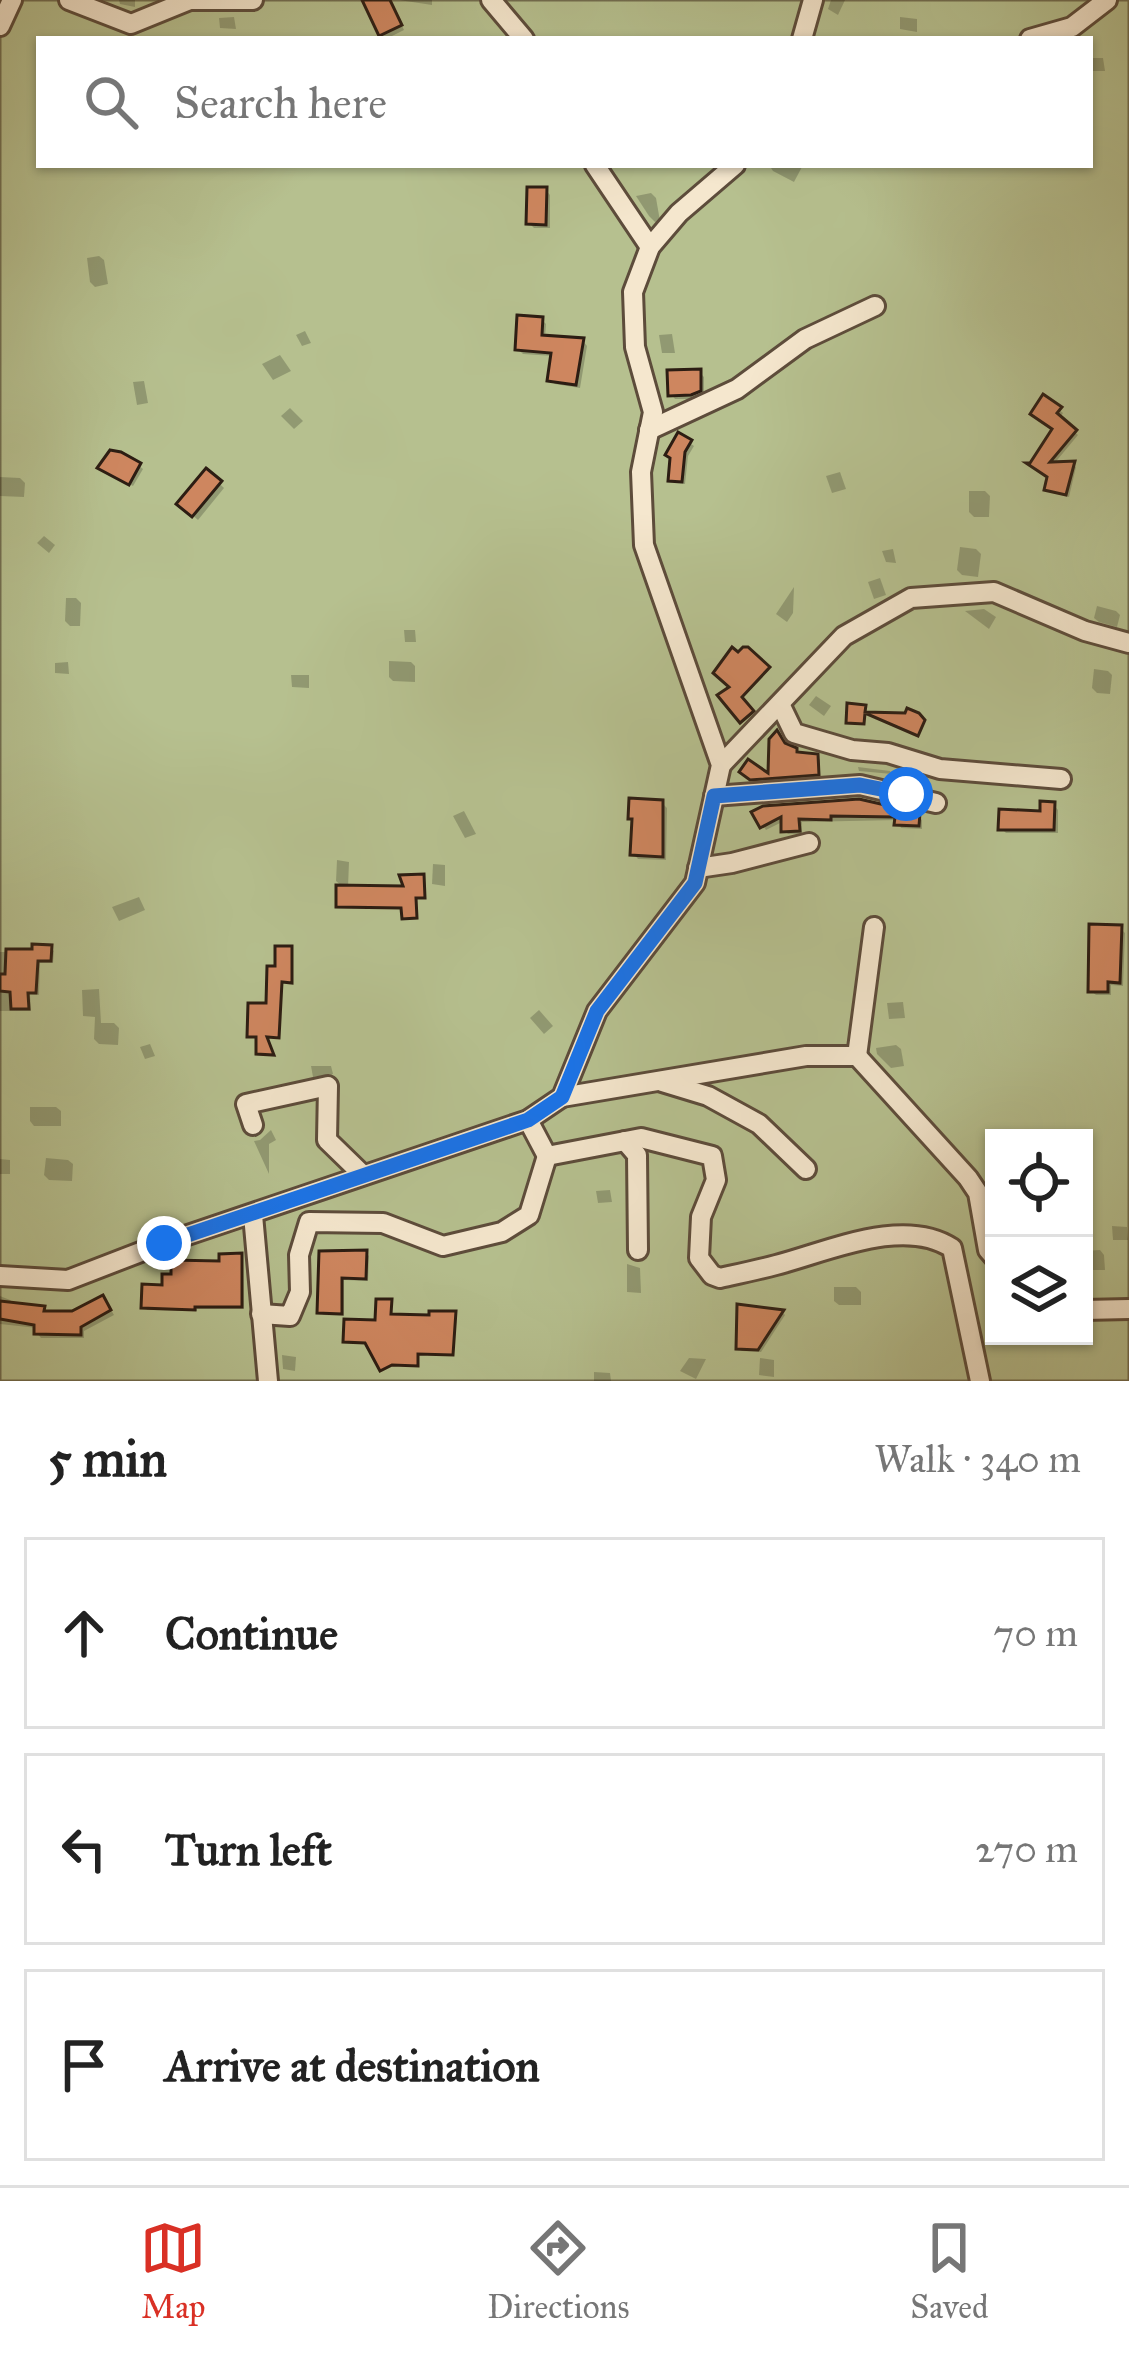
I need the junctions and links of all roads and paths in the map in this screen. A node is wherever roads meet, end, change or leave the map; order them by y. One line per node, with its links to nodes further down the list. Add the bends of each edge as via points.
1 (12, 0): 7 (street)
2 (69, 0): 3 (street, via 131,24 190,0)
3 (253, 0)
4 (491, 0): 8 (street)
5 (813, 0): 9 (street)
6 (1107, 0): 10 (street, via 1072,27)
7 (0, 26)
8 (521, 36)
9 (803, 36)
10 (1040, 36)
11 (597, 168): 13 (street)
12 (732, 168): 13 (street)
13 (650, 247): 15 (street, via 633,292 635,347 653,412)
14 (875, 306): 15 (street)
15 (649, 430): 18 (street, via 640,472 644,545)
16 (1129, 643): 17 (street, via 994,592 911,598 844,636)
17 (779, 704): 18 (street); 19 (street, via 794,734 852,750 940,769)
18 (721, 765): 20 (street)
19 (1061, 778)
20 (714, 796): 21 (street, via 860,785); 23 (street)
21 (936, 803)
22 (809, 843): 23 (street)
23 (698, 868): 27 (street, via 695,883 597,1011)
24 (874, 928): 25 (street)
25 (856, 1056): 26 (street, via 806,1056); 35 (street, via 968,1178)
26 (658, 1081): 27 (street); 32 (street, via 759,1124)
27 (562, 1097): 28 (street)
28 (528, 1120): 31 (street); 33 (street)
29 (253, 1126): 33 (street, via 246,1104 328,1086 327,1141)
30 (625, 1141): 31 (street); 36 (street, via 638,1155); 42 (street, via 712,1156 716,1180 700,1217 698,1258 720,1278 867,1238 938,1239 952,1248)
31 (547, 1156): 40 (street, via 529,1215 502,1232 443,1246 383,1223 309,1222 290,1316)
32 (806, 1168)
33 (363, 1175): 34 (street)
34 (253, 1215): 37 (street, via 68,1280); 40 (street)
35 (986, 1237)
36 (638, 1250)
37 (0, 1276)
38 (1129, 1309): 39 (street)
39 (1093, 1310)
40 (261, 1314): 41 (street)
41 (268, 1381)
42 (980, 1381)

